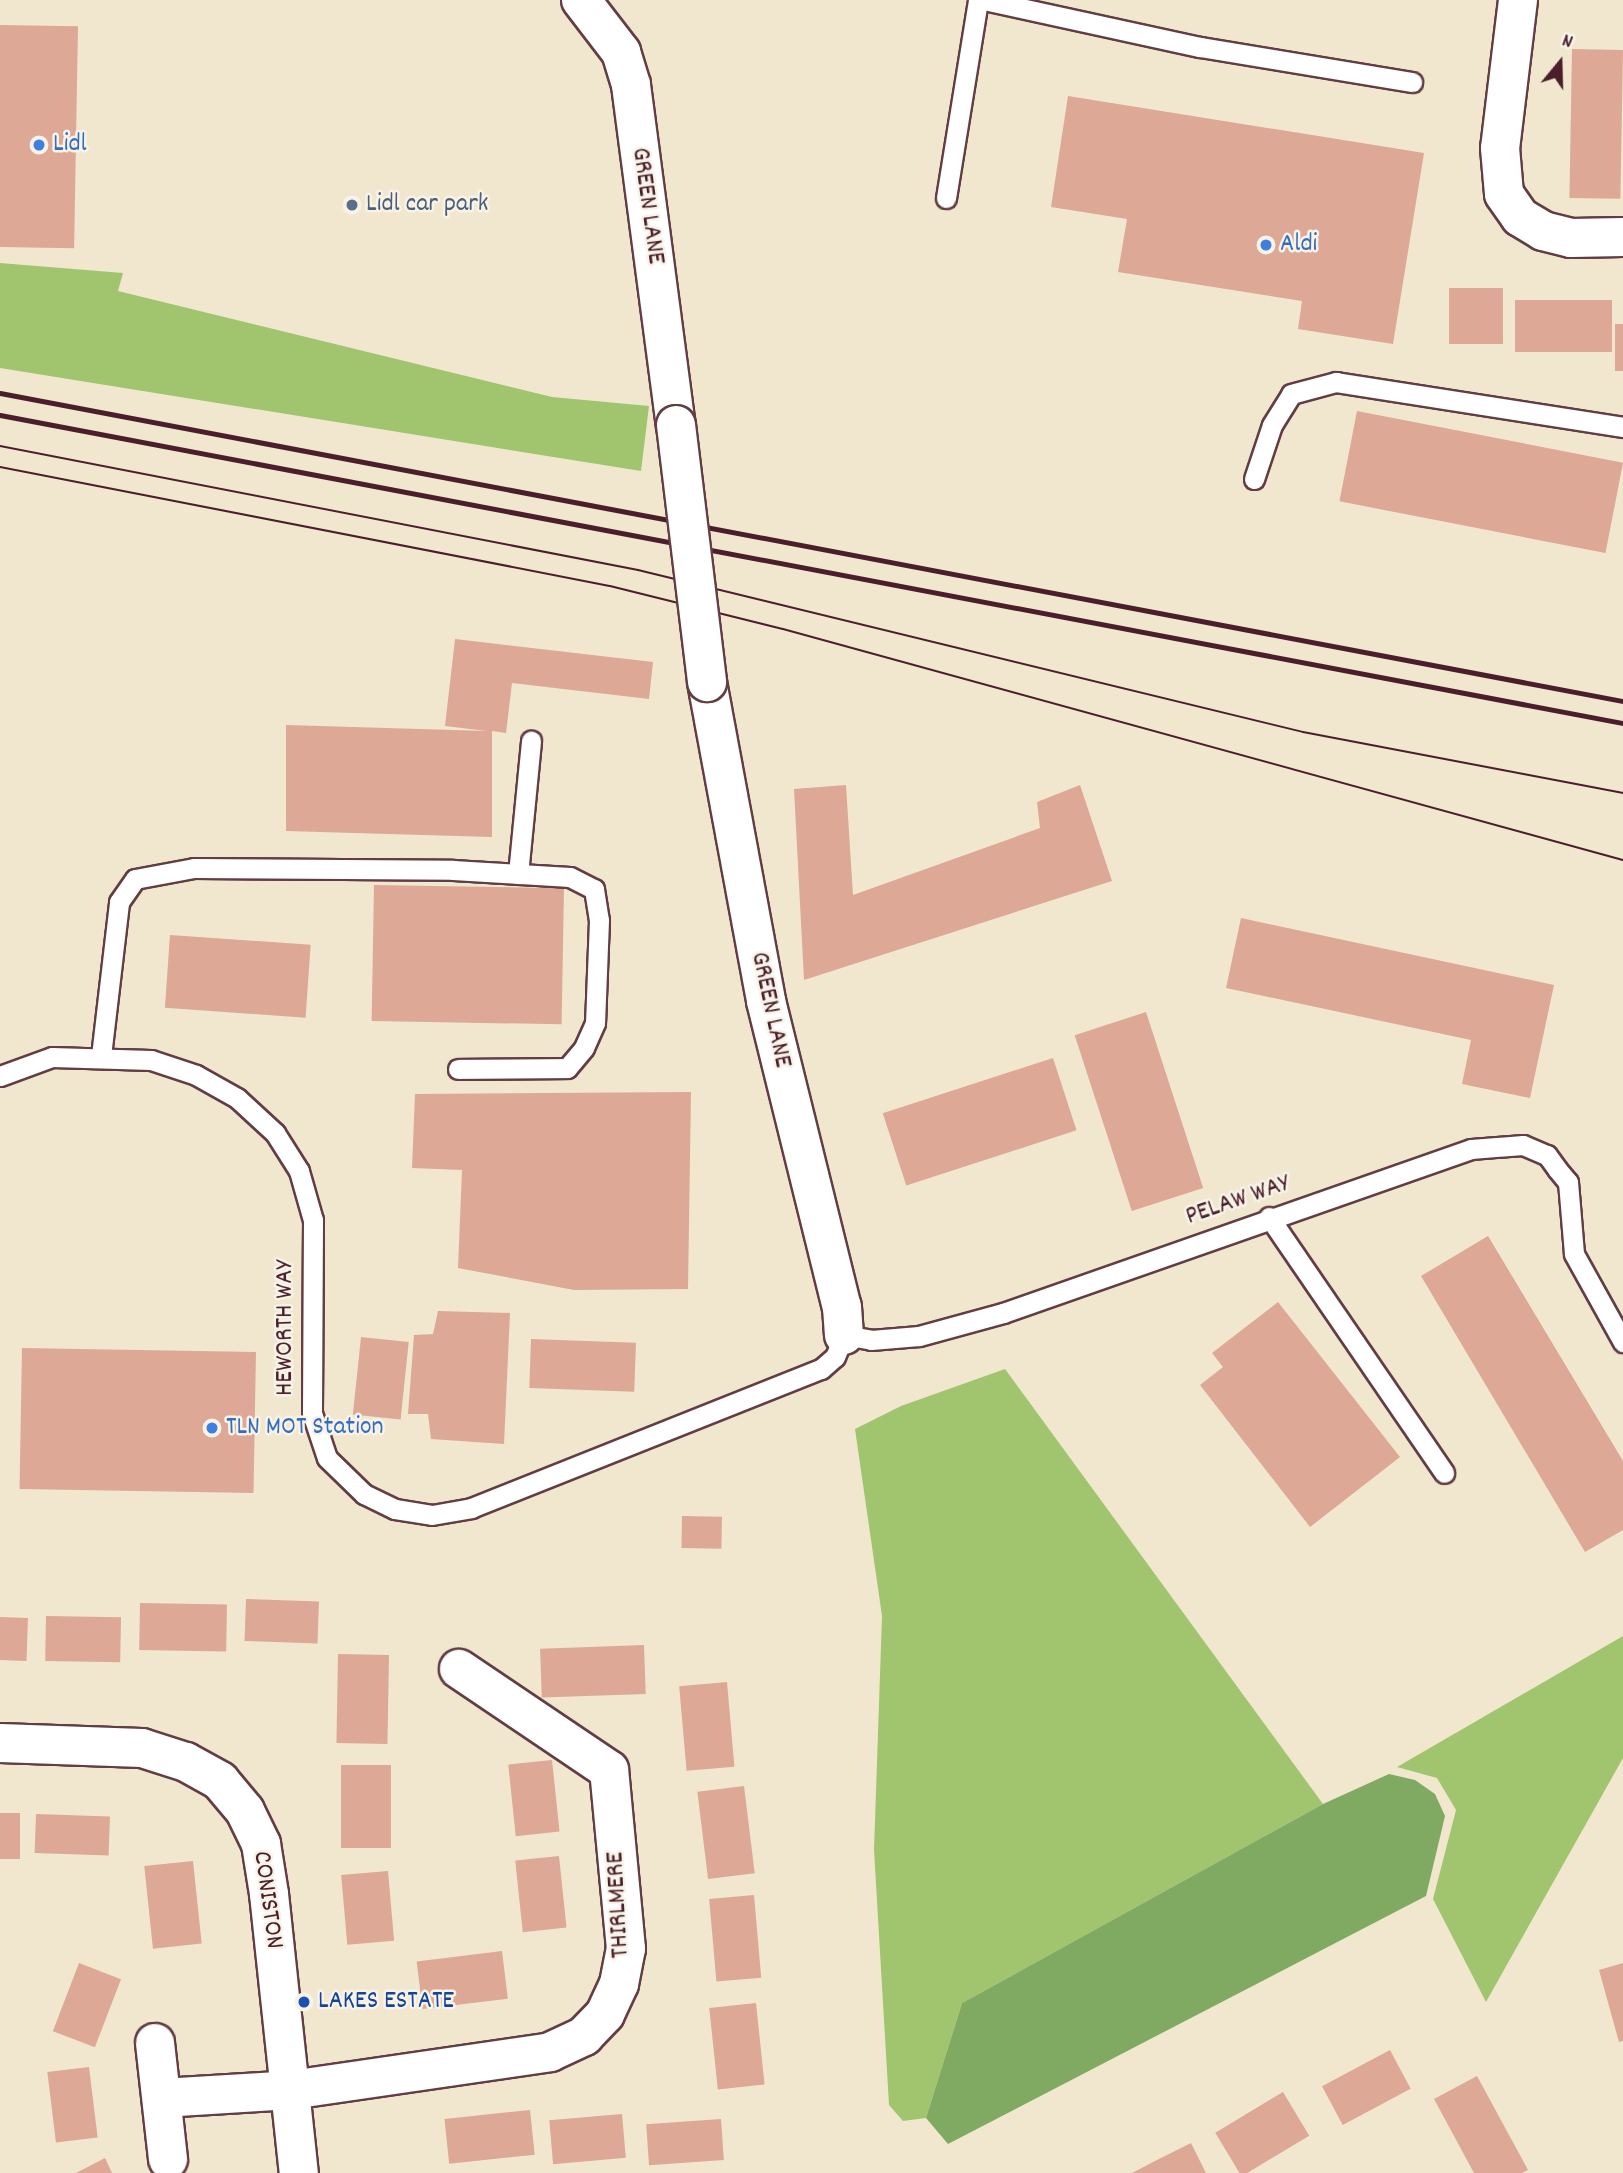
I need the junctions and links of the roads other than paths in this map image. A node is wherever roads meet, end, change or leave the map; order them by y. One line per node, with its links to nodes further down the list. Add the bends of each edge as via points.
1 (581, 0): 16 (street, GREEN LANE, bridge, via 621,52 631,85 707,682 766,1001 842,1307)
2 (978, 0): 6 (lane)
3 (984, 0): 5 (lane, via 1200,47)
4 (1518, 0): 7 (street, via 1500,148 1504,194 1520,217 1543,232 1571,238)
5 (1412, 82)
6 (946, 198)
7 (1623, 237)
8 (1623, 427): 9 (lane, via 1336,382 1291,394 1272,425)
9 (1254, 478)
10 (531, 741): 11 (lane)
11 (518, 873): 12 (lane, via 194,868 135,879 119,902); 13 (lane, via 570,877 594,889 599,920 595,1023 584,1048 567,1068)
12 (101, 1056): 14 (lane, HEWORTH WAY, via 52,1057); 16 (lane, HEWORTH WAY, via 150,1060 196,1075 237,1098 275,1133 299,1171 313,1220 312,1413 327,1458 364,1494 395,1509 432,1515 471,1508 821,1369 835,1357)
13 (458, 1069)
14 (0, 1076)
15 (1269, 1217): 16 (lane, PELAW WAY, via 1003,1312 919,1336 871,1340); 17 (lane, PELAW WAY, via 1471,1149 1523,1145 1547,1155 1568,1182 1574,1254); 18 (lane)
16 (845, 1335)
17 (1623, 1342)
18 (1444, 1473)
19 (459, 1669): 22 (street, THIRLMERE, via 609,1770 626,1949 619,1984 605,2014 584,2036 550,2052)
20 (0, 1742): 22 (street, CONISTON, via 142,1748 187,1762 229,1791 261,1844)
21 (155, 2043): 23 (street)
22 (291, 2090): 23 (street); 25 (street, CONISTON)
23 (162, 2098): 24 (street)
24 (168, 2159)
25 (299, 2173)

